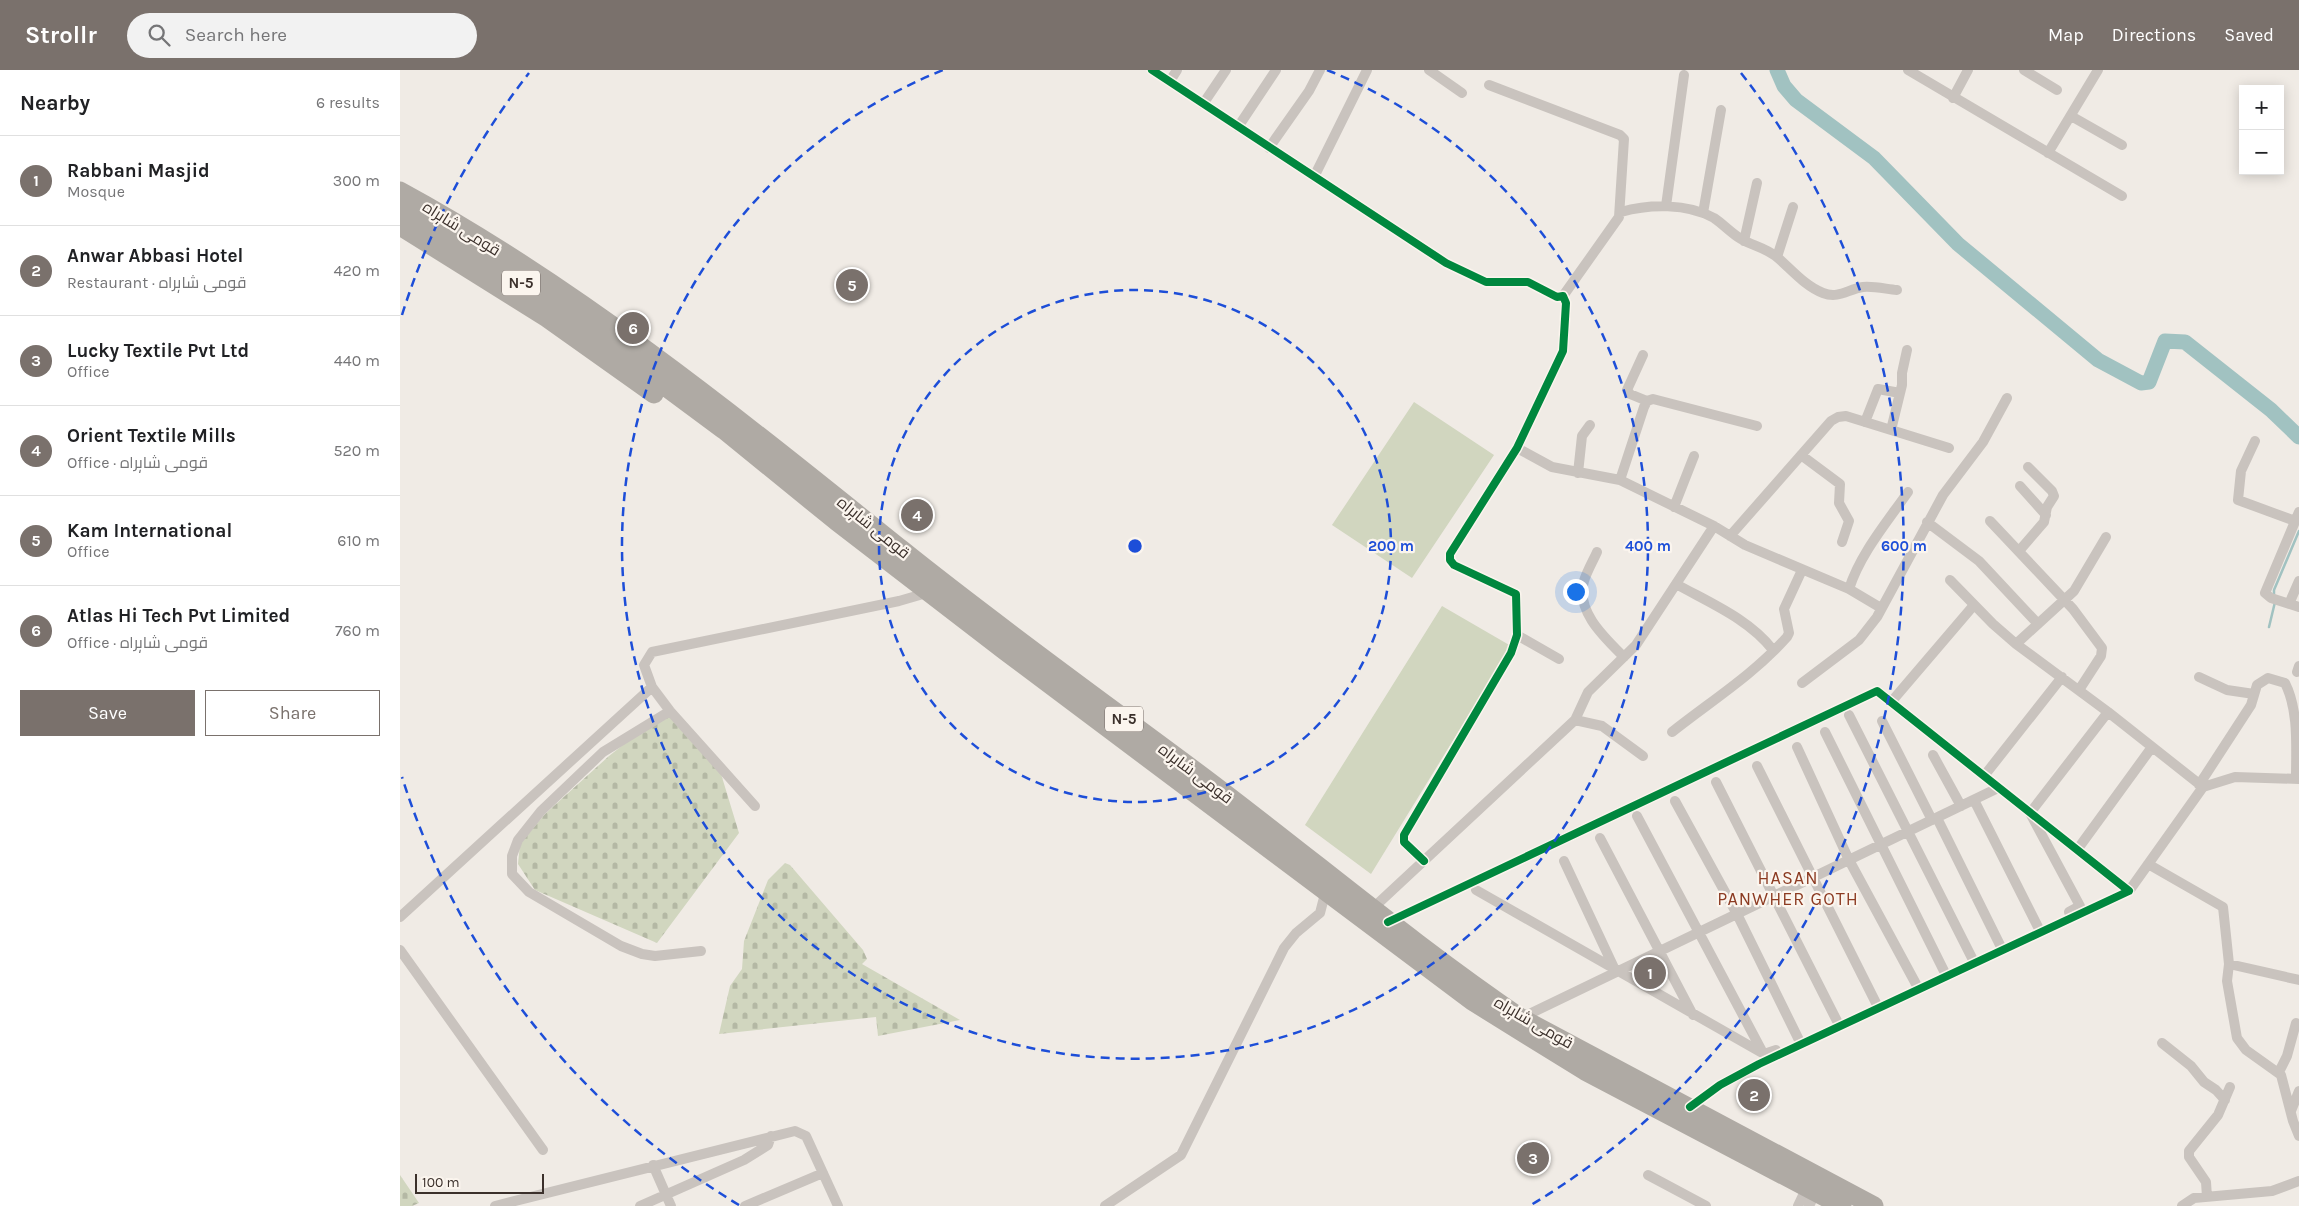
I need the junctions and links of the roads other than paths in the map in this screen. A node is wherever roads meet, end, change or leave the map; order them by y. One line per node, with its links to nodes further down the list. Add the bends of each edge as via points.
1 (1152, 70): 13 (street)
2 (1177, 70): 13 (street)
3 (1226, 70): 18 (street)
4 (1276, 70): 21 (street)
5 (1320, 70): 23 (street)
6 (1367, 70): 25 (street)
7 (1429, 70): 16 (street)
8 (1908, 70): 17 (street)
9 (1968, 70): 17 (street)
10 (2024, 70): 15 (street)
11 (2098, 70): 20 (street)
12 (1684, 75): 30 (street)
13 (1170, 81): 18 (street)
14 (1489, 85): 32 (street, via 1623,136)
15 (2057, 90)
16 (1462, 93)
17 (1953, 98): 24 (street)
18 (1203, 104): 21 (street)
19 (1720, 110): 33 (street)
20 (2071, 116): 22 (street); 24 (street)
21 (1238, 127): 23 (street)
22 (2122, 145)
23 (1269, 148): 25 (street)
24 (2048, 153): 28 (street)
25 (1314, 177): 38 (street, via 1470,276 1486,282 1528,282 1558,297)
26 (1757, 183): 35 (street)
27 (400, 191): 130 (highway, قومی شاہراہ / N-5, via 544,280 687,382 927,570)
28 (2122, 196)
29 (400, 206): 47 (highway, قومی شاہراہ / N-5, via 534,291)
30 (1666, 206): 32 (street); 33 (street)
31 (1793, 207): 36 (street)
32 (1621, 212): 38 (street)
33 (1703, 213): 35 (street)
34 (400, 226): 47 (highway, via 547,318 652,392 686,413)
35 (1744, 241): 36 (street)
36 (1777, 257): 37 (street, via 1800,279 1827,294 1839,296 1862,288)
37 (1897, 290)
38 (1563, 296): 50 (street, via 1566,302 1563,351)
39 (1907, 350): 41 (street)
40 (1643, 355): 43 (street, via 1627,390)
41 (1900, 393): 44 (street, via 1878,389); 48 (street)
42 (2007, 398): 63 (street, via 1983,442)
43 (1647, 401): 46 (street, via 1653,399); 56 (street)
44 (1865, 422): 48 (street); 52 (street, via 1838,417)
45 (1590, 424): 55 (street, via 1582,436)
46 (1757, 426)
47 (724, 430): 75 (highway, قومی شاہراہ / N-5)
48 (1891, 430): 51 (street)
49 (2255, 441): 61 (street, via 2241,471 2238,500)
50 (1517, 448): 55 (street, via 1552,467); 81 (street, via 1450,554 1454,565 1516,594)
51 (1949, 448)
52 (1801, 455): 65 (street); 67 (street, via 1840,484 1840,506 1849,521)
53 (1694, 456): 59 (street)
54 (2028, 467): 60 (street, via 2054,494)
55 (1578, 473): 56 (street)
56 (1620, 480): 59 (street)
57 (2020, 486): 60 (street)
58 (1908, 492): 74 (street, via 1866,553)
59 (1674, 507): 64 (street)
60 (2046, 515): 68 (street, via 2044,522)
61 (2297, 517): 78 (street, via 2265,593)
62 (1990, 521): 68 (street)
63 (1927, 522): 79 (street); 80 (street, via 1979,561)
64 (1714, 526): 65 (street); 73 (street)
65 (1730, 536): 70 (street)
66 (2106, 537): 76 (street, via 2080,584)
67 (1842, 542)
68 (2019, 551): 76 (street)
69 (1597, 552): 84 (street, via 1584,582 1587,612 1600,633)
70 (1802, 570): 74 (street); 83 (street, via 1784,609 1789,633)
71 (1950, 580): 77 (street)
72 (2299, 581): 78 (street)
73 (1676, 584): 83 (street, via 1740,620 1764,638); 84 (street, via 1636,645)
74 (1849, 589): 79 (street)
75 (930, 592): 89 (street, via 652,652 644,665); 126 (highway, قومی شاہراہ / N-5)
76 (2065, 600): 80 (street); 90 (street, via 2102,648 2101,656)
77 (1974, 604): 82 (street); 92 (street)
78 (2294, 606)
79 (1881, 608): 88 (street, via 1859,640)
80 (2038, 624): 82 (street)
81 (1517, 635): 85 (street); 123 (street, via 1511,653 1404,835 1404,842)
82 (2016, 644): 86 (street)
83 (1773, 650): 98 (street, via 1726,693)
84 (1624, 657): 96 (street, via 1588,692)
85 (1559, 659)
86 (2062, 677): 90 (street); 105 (street)
87 (2199, 677): 91 (street, via 2227,690)
88 (1802, 683)
89 (652, 687): 93 (street); 132 (street)
90 (2079, 690): 94 (street)
91 (2254, 694): 106 (street, via 2257,685 2268,678 2285,683 2291,693 2297,715); 108 (street, via 2251,705)
92 (1892, 701): 105 (street); 133 (street, via 1881,692 1873,692)
93 (670, 712): 112 (street); 139 (street, via 603,752 541,811 518,840 512,856 512,874 530,892 622,946 655,956)
94 (2108, 712): 101 (street); 114 (street)
95 (1849, 715): 117 (street)
96 (1575, 720): 103 (street, via 1602,726); 123 (street)
97 (1882, 721): 116 (street)
98 (1672, 732)
99 (1824, 732): 119 (street)
100 (1797, 747): 121 (street)
101 (2152, 747): 108 (street); 120 (street)
102 (1933, 755): 113 (street)
103 (1643, 756)
104 (1757, 766): 125 (street)
105 (1984, 776): 109 (street)
106 (2297, 779): 108 (street, via 2235,777)
107 (1716, 782): 129 (street)
108 (2201, 786): 124 (street)
109 (1998, 788): 110 (street); 114 (street)
110 (1974, 800): 113 (street); 134 (street)
111 (1675, 801): 131 (street)
112 (755, 806)
113 (1961, 806): 116 (street)
114 (2030, 813): 120 (street); 134 (street, via 2080,906)
115 (1637, 816): 135 (street)
116 (1934, 819): 117 (street); 136 (street)
117 (1908, 832): 119 (street); 140 (street)
118 (1600, 838): 138 (street)
119 (1881, 844): 121 (street); 142 (street)
120 (2077, 850): 128 (street)
121 (1849, 860): 125 (street); 145 (street)
122 (1564, 861): 143 (street)
123 (1424, 862): 130 (street)
124 (2148, 864): 128 (street); 141 (street, via 2223,907)
125 (1813, 877): 129 (street); 146 (street)
126 (1326, 890): 168 (highway, قومی شاہراہ / N-5, via 1472,1002 1583,1070); 175 (street, via 1320,913 1284,948 1181,1155)
127 (1476, 890): 143 (street)
128 (2129, 891): 158 (street, via 1759,1064 1720,1085)
129 (1774, 896): 131 (street); 149 (street)
130 (1372, 909): 133 (highway, قومی شاہراہ / N-5)
131 (1736, 914): 135 (street); 151 (street)
132 (400, 918)
133 (1388, 922): 148 (highway, قومی شاہراہ / N-5)
134 (2038, 927): 136 (street)
135 (1697, 932): 138 (street); 153 (street)
136 (2000, 945): 140 (street)
137 (400, 950): 162 (street)
138 (1659, 950): 143 (street); 147 (street)
139 (701, 951)
140 (1972, 958): 142 (street)
141 (2229, 964): 144 (street); 154 (street, via 2227,980 2237,1038 2246,1050)
142 (1944, 971): 145 (street)
143 (1616, 972): 147 (street); 148 (street)
144 (2299, 980)
145 (1916, 984): 146 (street)
146 (1876, 1003): 149 (street)
147 (1693, 1016): 153 (street)
148 (1521, 1018): 158 (highway, قومی شاہراہ / N-5)
149 (1838, 1021): 151 (street)
150 (2296, 1023): 154 (street)
151 (1799, 1040): 153 (street)
152 (2162, 1043): 157 (street)
153 (1764, 1054)
154 (2279, 1072): 159 (street)
155 (2230, 1087): 157 (street)
156 (2299, 1091): 159 (street)
157 (2225, 1100): 169 (street, via 2218,1115 2189,1151 2189,1157 2206,1182)
158 (1690, 1107): 179 (highway, قومی شاہراہ / N-5)
159 (2291, 1111): 161 (street)
160 (772, 1136): 163 (street); 164 (street, via 801,1132 806,1136); 167 (street, via 768,1145 744,1160)
161 (2299, 1136)
162 (544, 1150)
163 (653, 1165): 167 (street); 170 (street)
164 (823, 1173): 173 (street); 174 (street)
165 (1648, 1174): 176 (street)
166 (2299, 1181): 169 (street, via 2272,1190)
167 (666, 1195): 171 (street); 172 (street)
168 (1811, 1195): 177 (street); 178 (highway, قومی شاہراہ / N-5)
169 (2207, 1197): 180 (street, via 2194,1198)
170 (495, 1206)
171 (640, 1206)
172 (671, 1206)
173 (745, 1206)
174 (838, 1206)
175 (1105, 1206)
176 (1706, 1206)
177 (1798, 1206)
178 (1842, 1206)
179 (1874, 1206)
180 (2182, 1206)

